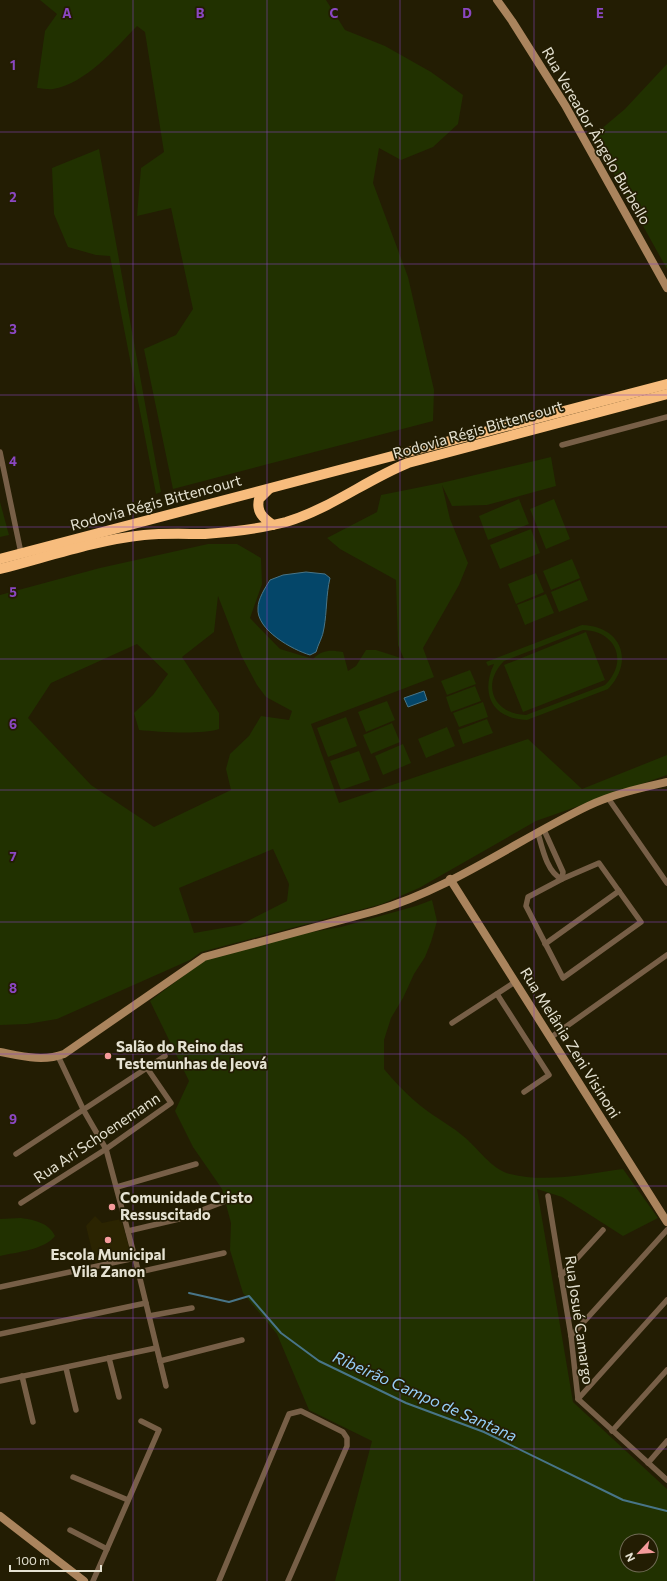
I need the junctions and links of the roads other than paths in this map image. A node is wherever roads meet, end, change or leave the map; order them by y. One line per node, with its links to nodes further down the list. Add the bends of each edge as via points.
1 (497, 0): 2 (main road, Rua Vereador Ângelo Burbello, via 568,110)
2 (667, 288)
3 (667, 384): 8 (highway, Rodovia Régis Bittencourt)
4 (667, 394): 9 (highway, Rodovia Régis Bittencourt, via 408,463 388,471 329,505)
5 (667, 417): 6 (street)
6 (562, 445)
7 (0, 452): 10 (street)
8 (268, 489): 9 (highway, via 259,499 258,510); 10 (highway, Rodovia Régis Bittencourt)
9 (274, 525): 12 (highway, Rodovia Régis Bittencourt, via 220,533 137,536)
10 (21, 553): 11 (highway, Rodovia Régis Bittencourt)
11 (0, 559)
12 (0, 569)
13 (667, 782): 14 (main road)
14 (608, 798): 15 (main road); 18 (street)
15 (541, 831): 16 (main road); 17 (street, via 563,872); 17 (street, via 546,859 557,877)
16 (450, 880): 22 (main road, Rua Melânia Zeni Visinoni); 27 (main road, via 387,908 204,957 76,1047)
17 (562, 880): 19 (street, via 599,863); 20 (street, via 528,897 526,901 526,906)
18 (667, 883)
19 (619, 891): 20 (street); 20 (street, via 641,922 563,978)
20 (545, 944)
21 (667, 955): 25 (street)
22 (515, 982): 23 (street); 25 (main road, Rua Melânia Zeni Visinoni)
23 (497, 994): 24 (street); 30 (street, via 549,1075)
24 (452, 1024)
25 (550, 1038): 39 (main road, Rua Melânia Zeni Visinoni)
26 (0, 1052): 27 (main road, via 38,1058)
27 (58, 1056): 31 (street)
28 (165, 1056): 29 (street)
29 (147, 1068): 31 (street); 32 (street, Rua Ari Schoenemann, via 171,1103)
30 (524, 1092)
31 (84, 1111): 32 (street); 33 (street)
32 (106, 1149): 35 (street); 38 (street, Rua Ari Schoenemann)
33 (16, 1154)
34 (196, 1164): 35 (street)
35 (117, 1187): 42 (street)
36 (548, 1196): 46 (street, Rua Josué Camargo)
37 (223, 1202): 42 (street, via 179,1219)
38 (22, 1203)
39 (667, 1222)
40 (603, 1230): 46 (street)
41 (667, 1230): 53 (street)
42 (128, 1231): 44 (street)
43 (224, 1253): 45 (street)
44 (136, 1258): 45 (street); 47 (street)
45 (139, 1272): 49 (street)
46 (561, 1276): 53 (street, Rua Josué Camargo)
47 (0, 1287)
48 (667, 1300): 64 (street)
49 (146, 1303): 51 (street); 52 (street)
50 (192, 1308): 51 (street)
51 (149, 1316): 55 (street)
52 (0, 1334)
53 (571, 1336): 64 (street, Rua Josué Camargo)
54 (242, 1340): 57 (street)
55 (156, 1348): 56 (street); 57 (street)
56 (109, 1358): 58 (street); 63 (street)
57 (160, 1361): 62 (street)
58 (66, 1368): 60 (street); 65 (street)
59 (667, 1370): 68 (street)
60 (22, 1376): 61 (street); 67 (street)
61 (0, 1381)
62 (166, 1386)
63 (119, 1397)
64 (578, 1399): 68 (street, Rua Josué Camargo)
65 (76, 1410)
66 (141, 1421): 73 (street, via 159,1430)
67 (33, 1422)
68 (612, 1431): 70 (street, Rua Josué Camargo)
69 (667, 1441): 70 (street)
70 (648, 1462): 72 (street, Rua Josué Camargo)
71 (72, 1477): 73 (street)
72 (667, 1480)
73 (128, 1500): 76 (street)
74 (0, 1516): 77 (main road)
75 (70, 1530): 76 (street)
76 (107, 1549): 78 (street)
77 (84, 1581)
78 (93, 1581)
79 (219, 1581): 80 (street, via 289,1414 301,1411 343,1432 347,1438 347,1446)
80 (288, 1581)

